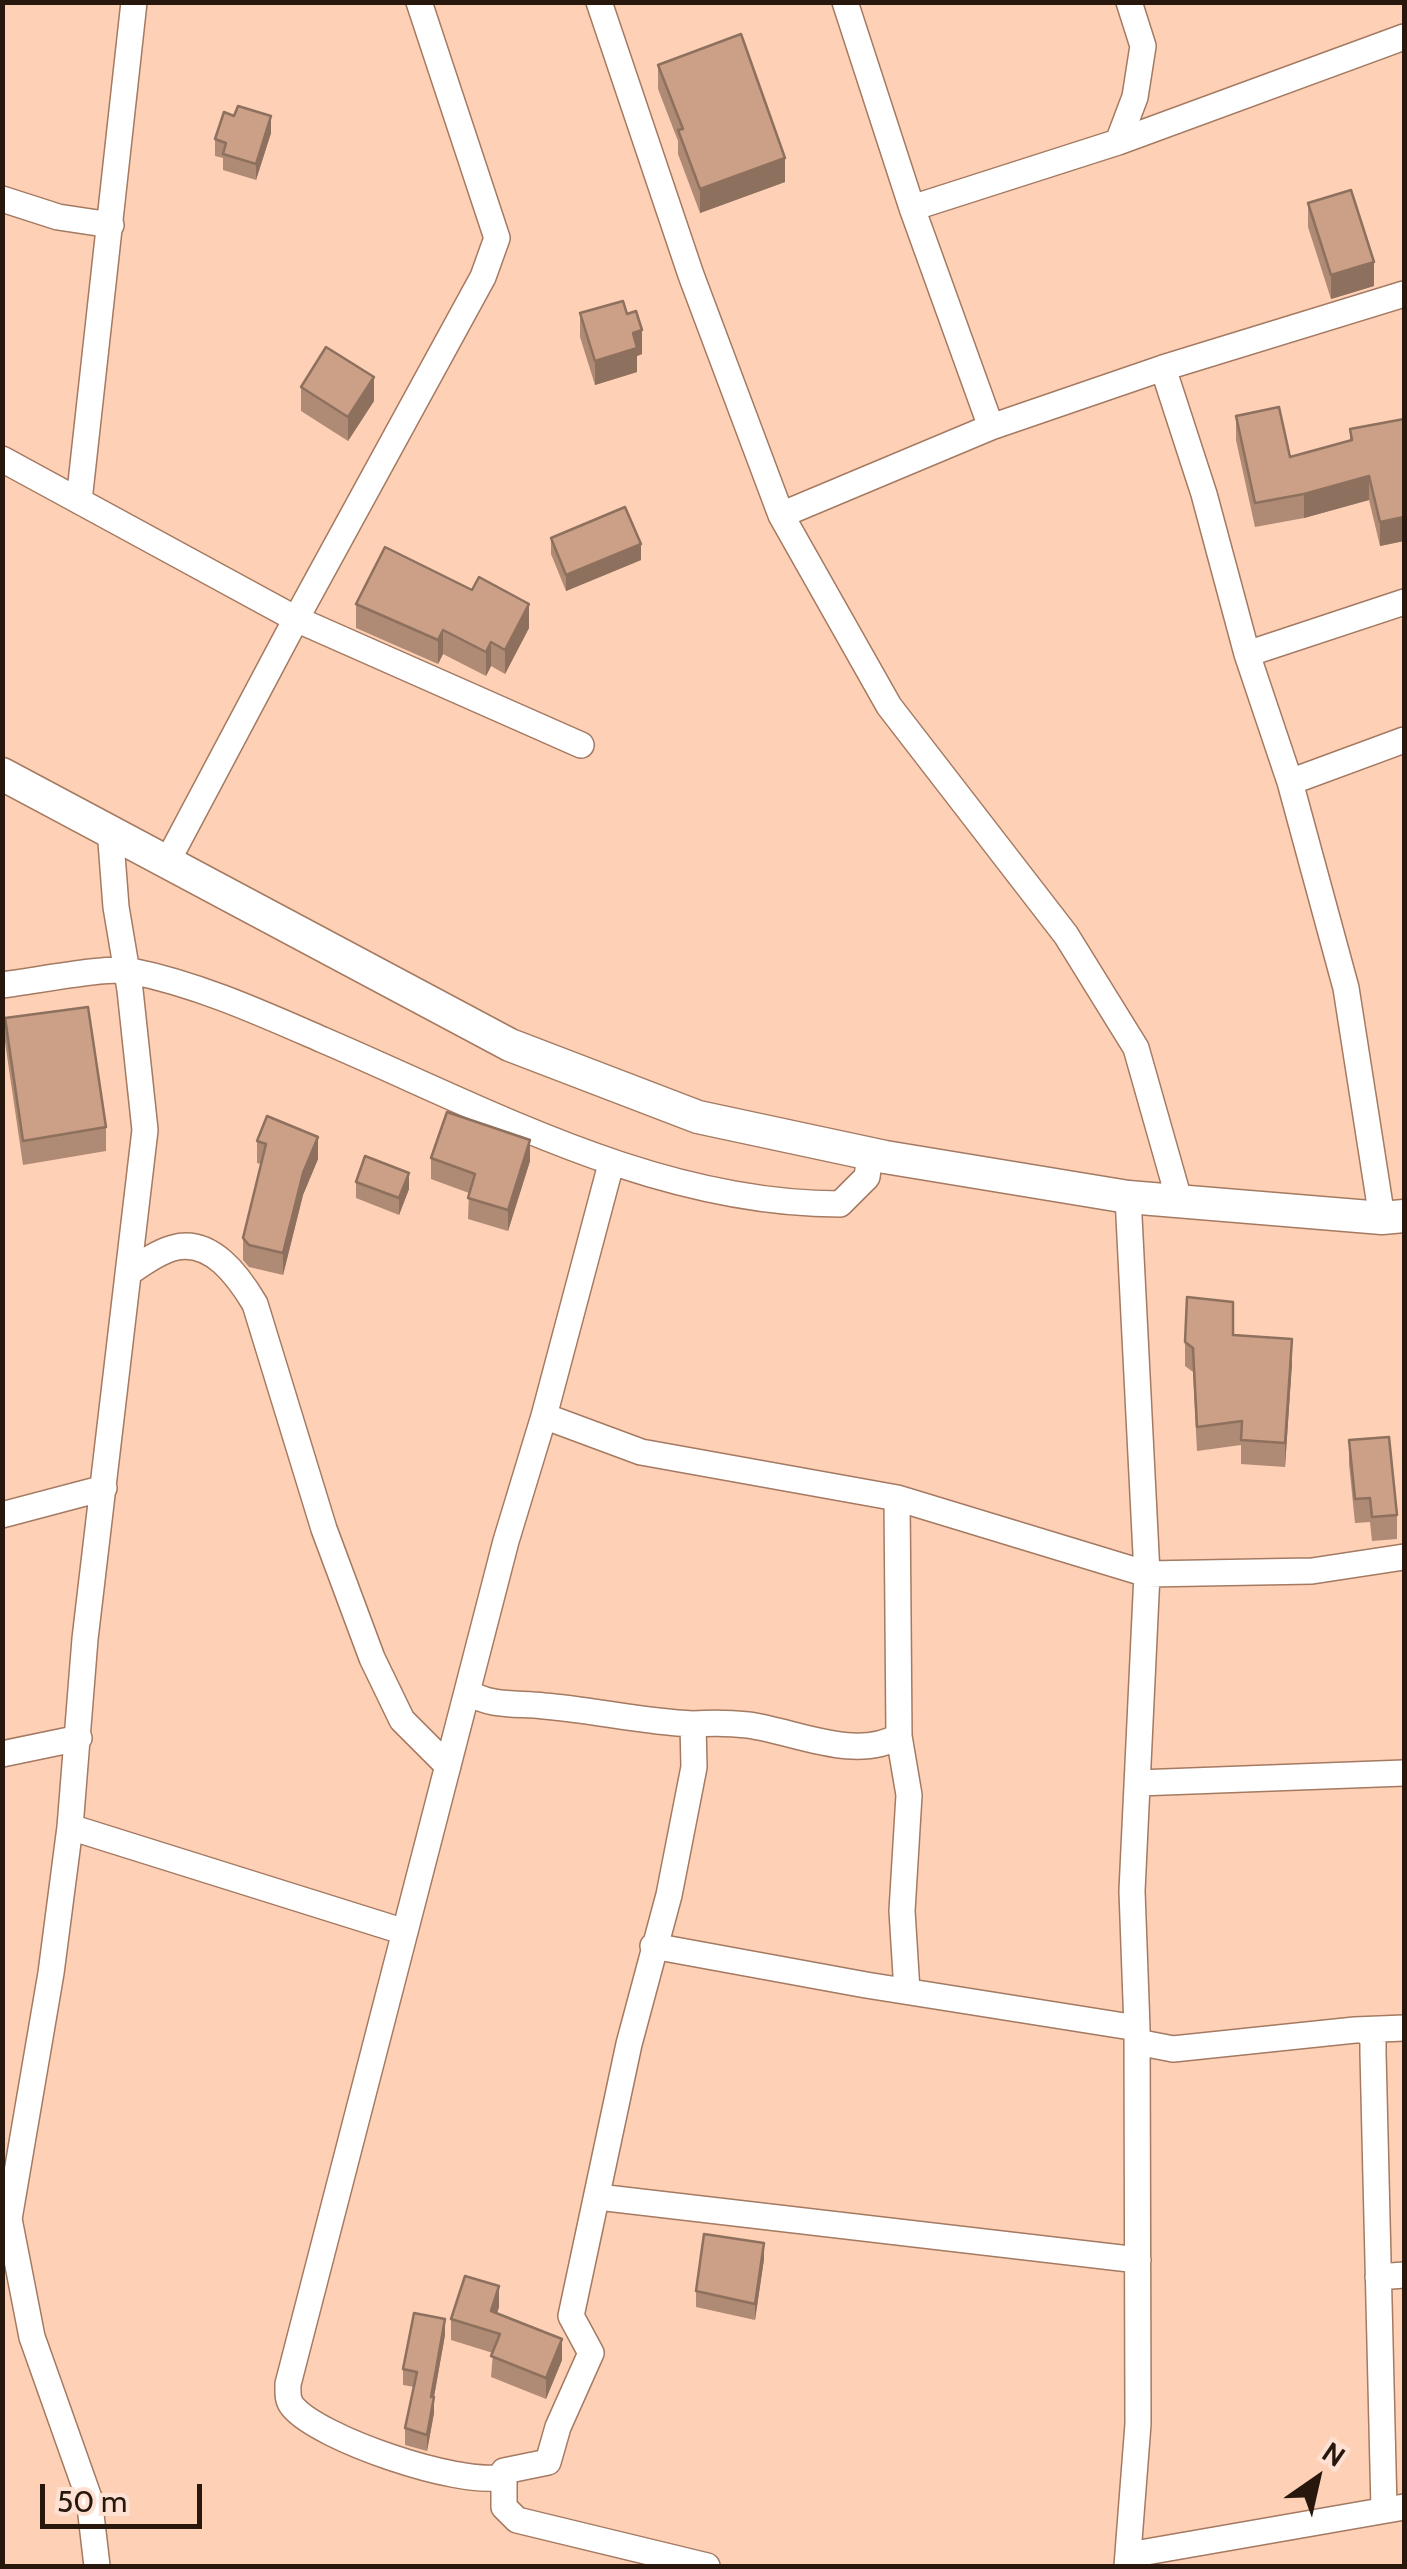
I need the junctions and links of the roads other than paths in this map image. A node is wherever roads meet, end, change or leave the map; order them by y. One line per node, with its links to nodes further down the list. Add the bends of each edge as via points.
1 (134, 2): 10 (street)
2 (419, 2): 18 (street, via 497,238 483,277)
3 (598, 2): 16 (street)
4 (845, 2): 9 (street)
5 (1128, 2): 7 (street, via 1143,46 1135,97)
6 (1404, 37): 7 (street)
7 (1118, 142): 9 (street)
8 (2, 199): 10 (street)
9 (912, 208): 13 (street)
10 (111, 225): 15 (street)
11 (1404, 294): 12 (street)
12 (1163, 368): 13 (street); 19 (street)
13 (991, 426): 16 (street)
14 (2, 459): 15 (street)
15 (80, 501): 18 (street)
16 (781, 515): 31 (street, via 890,706 1066,935 1136,1048)
17 (1404, 602): 19 (street)
18 (296, 619): 21 (street); 25 (street)
19 (1247, 654): 23 (street)
20 (1404, 740): 23 (street)
21 (581, 745)
22 (2, 774): 24 (main road)
23 (1290, 782): 32 (street, via 1346,988)
24 (110, 830): 25 (main road); 26 (street)
25 (166, 864): 28 (main road, via 510,1046 698,1117)
26 (126, 970): 27 (street); 29 (street, via 238,1002); 33 (street, via 145,1130)
27 (2, 986)
28 (870, 1154): 29 (street, via 867,1178 840,1204 736,1196); 30 (main road)
29 (611, 1164): 34 (street)
30 (1128, 1197): 31 (main road); 39 (street)
31 (1180, 1203): 32 (main road)
32 (1393, 1216)
33 (130, 1272): 35 (street); 45 (street, via 176,1246 195,1247 235,1271 255,1304 324,1529 372,1658 402,1720)
34 (544, 1416): 36 (street, via 642,1452); 40 (street)
35 (104, 1488): 37 (street); 43 (street)
36 (897, 1498): 39 (street); 42 (street)
37 (2, 1515)
38 (1404, 1556): 39 (street, via 1312,1571)
39 (1148, 1574): 47 (street)
40 (467, 1692): 41 (street, via 490,1704); 45 (street)
41 (693, 1724): 42 (street, via 745,1724 858,1747); 50 (street, via 688,1804)
42 (899, 1736): 51 (street, via 909,1794 902,1911)
43 (79, 1738): 44 (street); 48 (street)
44 (2, 1754)
45 (448, 1766): 49 (street)
46 (1404, 1773): 47 (street)
47 (1138, 1783): 54 (street, via 1132,1892)
48 (70, 1827): 49 (street); 61 (street, via 9,2219 32,2337 88,2498)
49 (405, 1932): 58 (street, via 288,2384 289,2401 340,2436 434,2473 488,2480)
50 (653, 1946): 51 (street); 55 (street)
51 (906, 1991): 54 (street)
52 (1404, 2028): 53 (street)
53 (1368, 2032): 54 (street, via 1173,2049); 57 (street)
54 (1137, 2035): 56 (street)
55 (598, 2197): 56 (street); 58 (street, via 572,2316 591,2352 548,2462)
56 (1138, 2260): 60 (street, via 1138,2424)
57 (1391, 2276): 59 (street)
58 (504, 2471): 62 (street, via 504,2507 518,2520)
59 (1394, 2508): 60 (street)
60 (1128, 2560)
61 (98, 2566)
62 (707, 2566)

